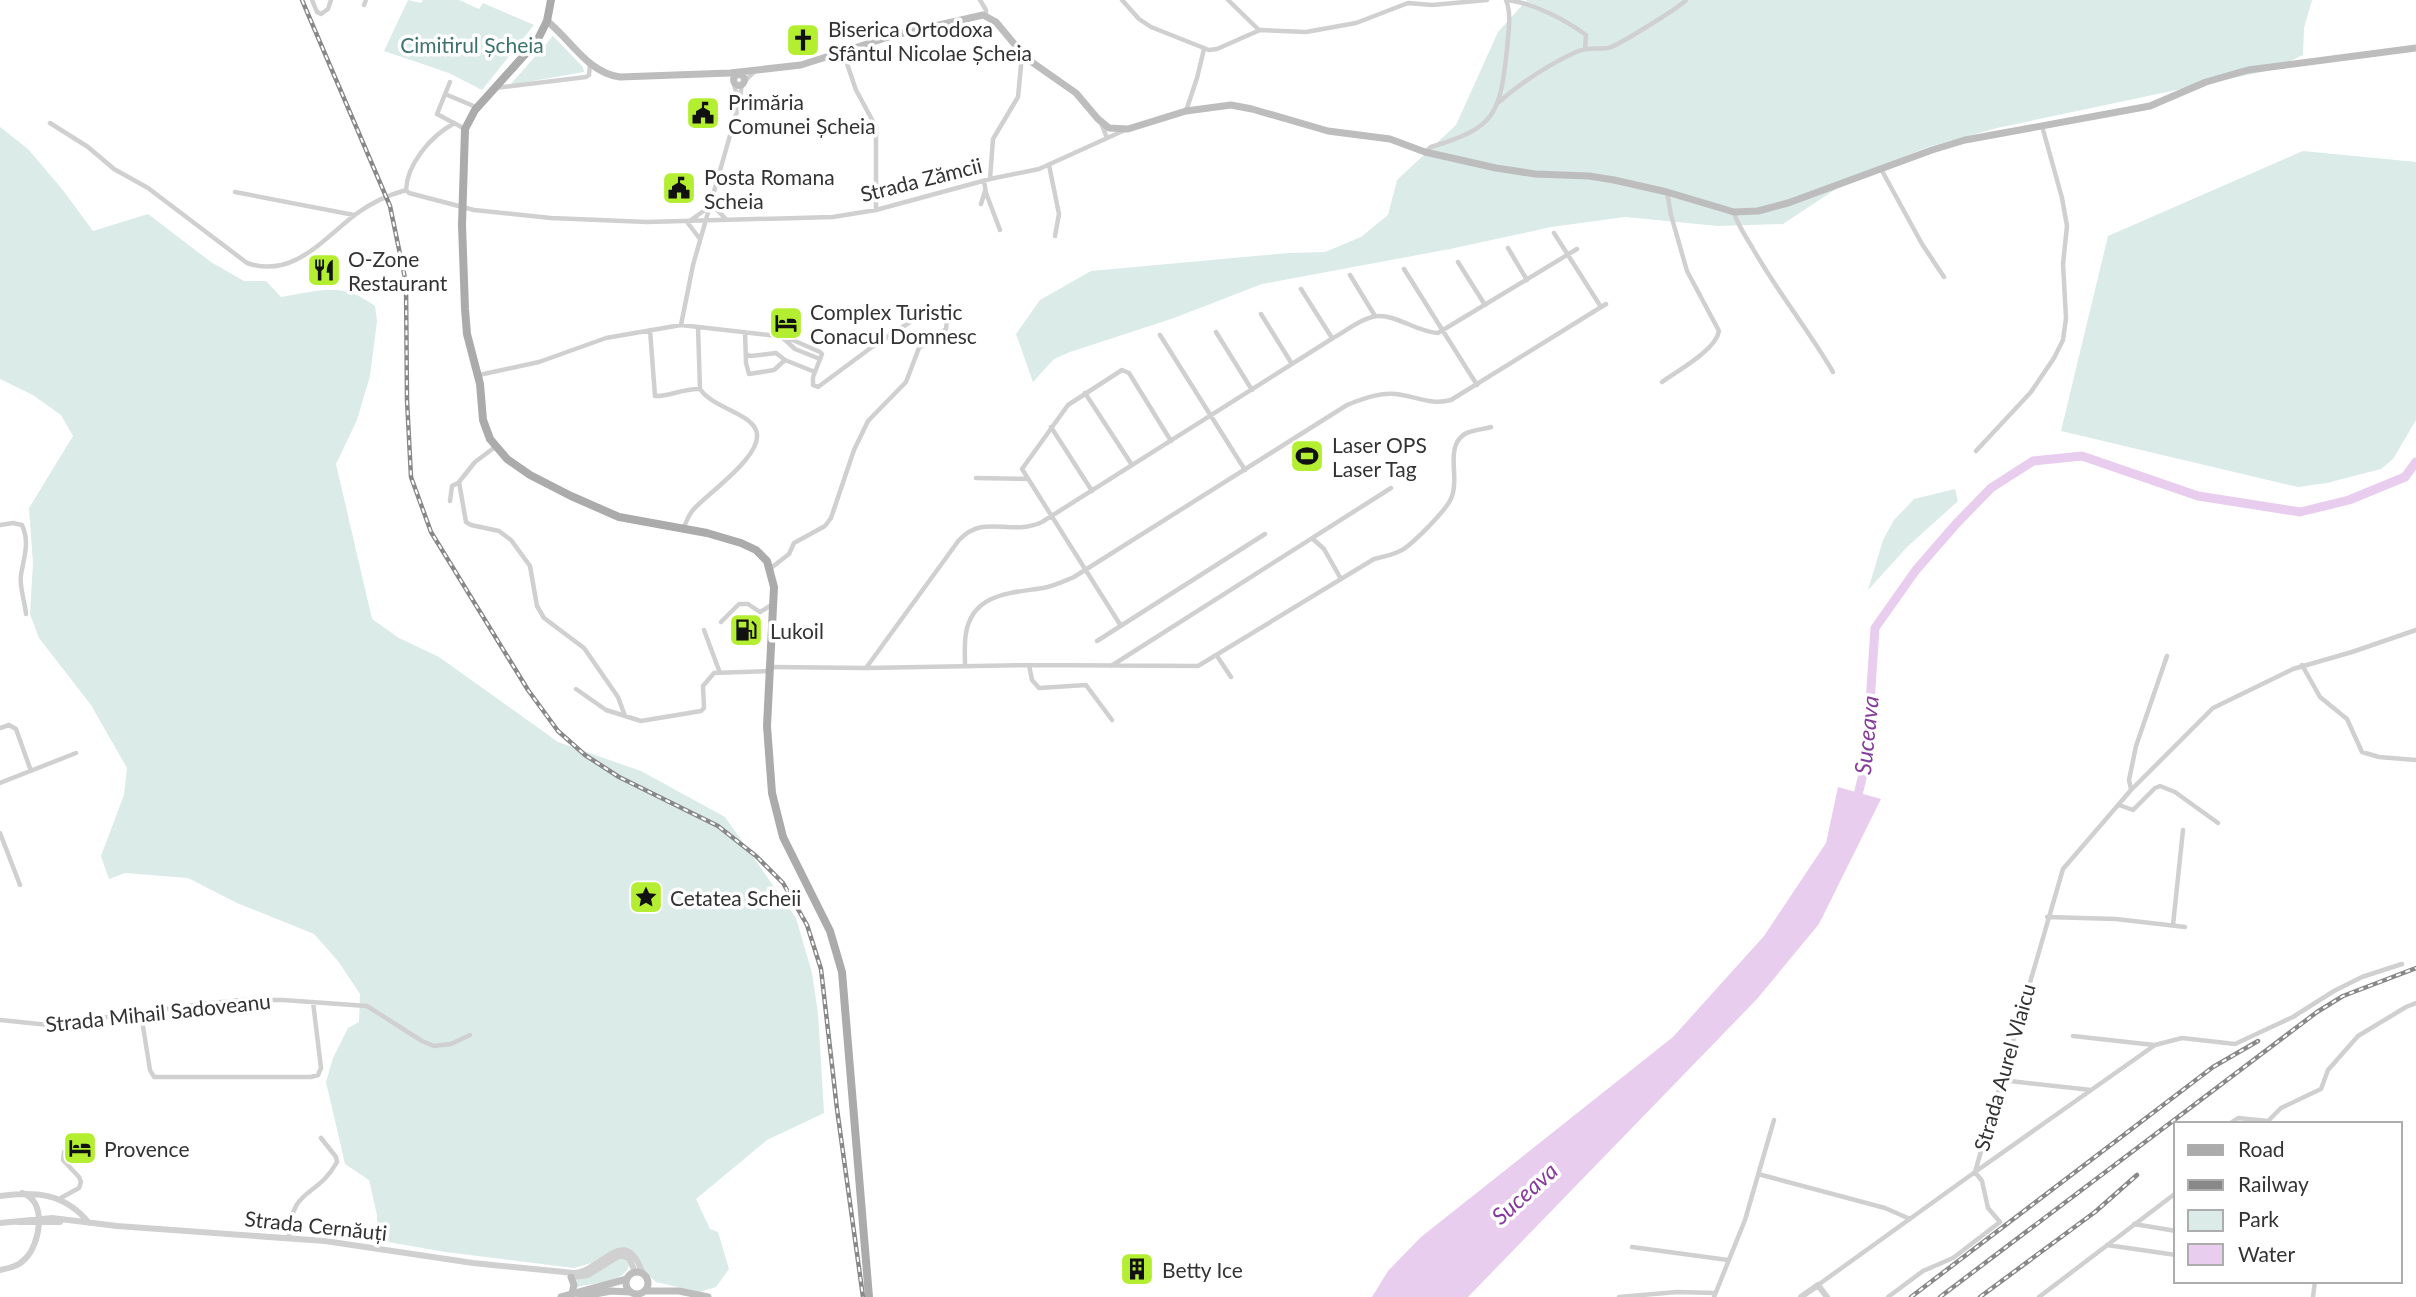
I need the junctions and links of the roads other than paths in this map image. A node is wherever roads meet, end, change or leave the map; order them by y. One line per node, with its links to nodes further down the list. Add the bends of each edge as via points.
1 (312, 0): 2 (street, via 317,12 323,13)
2 (331, 0)
3 (551, 0): 12 (main road)
4 (980, 0): 11 (street)
5 (1122, 0): 15 (street, via 1151,27)
6 (1228, 0): 13 (street)
7 (1486, 0): 10 (street)
8 (1507, 0): 16 (street, via 1574,26 1586,34); 24 (street, via 1508,38)
9 (1686, 0): 16 (street, via 1609,48)
10 (1480, 1): 13 (street, via 1408,4 1320,31)
11 (986, 16): 17 (main road, via 917,29); 18 (main road)
12 (547, 21): 19 (main road); 22 (main road, via 537,40)
13 (1260, 30): 15 (street, via 1217,49)
14 (2416, 48): 30 (main road, via 2248,70 2140,108)
15 (1204, 49): 26 (street)
16 (1584, 49): 24 (street, via 1519,84)
17 (843, 52): 20 (main road, via 801,65 755,71); 45 (street, via 876,127)
18 (1022, 54): 27 (main road, via 1068,86); 37 (street, via 1018,97 993,139)
19 (590, 64): 20 (main road, via 620,78 722,73); 22 (street, via 586,77)
20 (738, 79): 42 (street, via 737,108)
21 (450, 82): 23 (street)
22 (495, 89): 25 (main road)
23 (444, 94): 25 (street); 29 (street, via 437,114)
24 (1499, 102): 34 (street, via 1475,131)
25 (477, 107): 31 (main road)
26 (1186, 111): 32 (main road, Strada Zămcii); 34 (main road, Strada Zămcii, via 1241,107 1328,131 1390,139)
27 (1100, 122): 32 (main road, via 1109,128); 33 (street)
28 (50, 123): 47 (street, via 259,267 279,267 300,258)
29 (453, 124): 31 (street); 38 (street, via 417,160)
30 (2041, 125): 36 (main road, via 1947,144); 91 (street, via 2067,226 2063,340 2031,392)
31 (466, 129): 44 (main road)
32 (1128, 129): 33 (street, Strada Zămcii)
33 (1107, 138): 35 (street, Strada Zămcii)
34 (1425, 152): 41 (main road, Strada Zămcii, via 1518,172 1596,177)
35 (1048, 166): 37 (street, Strada Zămcii); 53 (street, via 1059,214)
36 (1881, 169): 46 (main road, via 1788,203); 61 (street)
37 (987, 180): 39 (street); 45 (street, Strada Zămcii)
38 (406, 190): 44 (street, Strada Zămcii); 47 (street)
39 (986, 190): 43 (street); 51 (street)
40 (235, 192): 47 (street)
41 (1667, 192): 46 (main road, Strada Zămcii); 81 (street, via 1687,271 1719,331 1710,348)
42 (710, 203): 48 (street); 49 (street); 50 (street)
43 (981, 204)
44 (463, 208): 50 (street, Strada Zămcii, via 562,219); 80 (main road, via 466,327)
45 (876, 210): 48 (street, Strada Zămcii, via 833,217)
46 (1734, 212): 79 (street, via 1770,278)
47 (355, 215)
48 (726, 219): 49 (street, Strada Zămcii)
49 (706, 220): 50 (street, Strada Zămcii); 54 (street)
50 (688, 221): 54 (street)
51 (1000, 230)
52 (1554, 233): 57 (street)
53 (1055, 236)
54 (701, 239): 67 (street)
55 (1507, 248): 62 (street)
56 (1577, 249): 57 (street)
57 (1568, 255): 62 (street); 82 (street, via 1603,306)
58 (1458, 262): 64 (street)
59 (1404, 269): 70 (street)
60 (1350, 275): 66 (street)
61 (1944, 277)
62 (1527, 280): 64 (street)
63 (1301, 289): 74 (street)
64 (1485, 305): 70 (street)
65 (1261, 314): 77 (street)
66 (1375, 316): 70 (street, via 1429,333); 74 (street)
67 (681, 325): 68 (street); 69 (street)
68 (698, 327): 71 (street); 83 (street)
69 (650, 330): 80 (street, via 606,338 539,362); 83 (street, via 655,396)
70 (1443, 331): 82 (street)
71 (745, 332): 75 (street); 78 (street, via 782,338 795,349 821,356)
72 (1216, 332): 84 (street)
73 (1160, 335): 86 (street)
74 (1333, 338): 77 (street)
75 (745, 353): 76 (street, via 773,353); 76 (street, via 751,374 774,370)
76 (785, 360): 78 (street)
77 (1292, 364): 84 (street)
78 (815, 372): 105 (street, via 813,383 818,387 929,310 939,311 947,320 943,332 917,351 906,382 868,421 828,523 794,543 789,554)
79 (1833, 372)
80 (478, 376): 90 (main road, via 483,421)
81 (1661, 382)
82 (1477, 385): 93 (street, via 1444,402 1394,394 1358,400)
83 (700, 388): 102 (street, via 715,403 751,424 757,437 734,473 696,506)
84 (1252, 390): 86 (street)
85 (1085, 393): 87 (street, via 1066,408); 89 (street, via 1126,370); 92 (street)
86 (1211, 416): 89 (street); 93 (street)
87 (1052, 428): 95 (street, via 1022,468); 98 (street)
88 (1491, 428): 107 (street, via 1459,439 1452,497 1410,545)
89 (1171, 441): 92 (street)
90 (495, 447): 96 (street); 102 (main road, via 542,482 612,514)
91 (1976, 451)
92 (1132, 466): 98 (street)
93 (1245, 470): 106 (street)
94 (976, 478): 95 (street)
95 (1029, 480): 100 (street)
96 (459, 482): 99 (street, via 452,486); 126 (street, via 466,522 499,531 516,546 530,566 537,606 544,618 584,648 618,697)
97 (1391, 488): 104 (street)
98 (1092, 491): 100 (street)
99 (450, 501)
100 (1053, 515): 106 (street); 121 (street, via 1031,527 984,526 965,534)
101 (0, 525): 109 (street, via 22,525 25,532 21,576)
102 (684, 528): 105 (main road, via 748,545)
103 (1265, 534): 111 (street)
104 (1313, 539): 107 (street); 118 (street)
105 (771, 568): 108 (main road)
106 (1087, 570): 111 (street); 120 (street, via 1060,583 990,598 968,624)
107 (1341, 579): 115 (street)
108 (774, 604): 110 (street, via 760,611 739,604); 122 (main road)
109 (26, 614)
110 (721, 622)
111 (1121, 626): 114 (street)
112 (704, 630): 123 (street)
113 (2416, 630): 119 (street, Strada Aurel Vlaicu)
114 (1097, 641)
115 (1217, 656): 118 (street, via 1198,666); 124 (street)
116 (2167, 656): 133 (street, via 2136,746)
117 (1029, 665): 118 (street); 120 (street); 127 (street, via 1039,688 1086,685)
118 (1111, 666)
119 (2302, 666): 130 (street, via 2320,697 2347,719 2362,752); 133 (street, Strada Aurel Vlaicu, via 2213,708)
120 (965, 667): 121 (street)
121 (866, 668): 122 (street)
122 (770, 669): 123 (street); 187 (main road, via 767,726 777,818 830,931 843,978)
123 (720, 673): 126 (street, via 712,674 703,686 701,712 646,721)
124 (1231, 677)
125 (576, 689): 126 (street, via 606,710)
126 (625, 716)
127 (1112, 720)
128 (0, 728): 131 (street, via 9,725 16,729)
129 (76, 753): 131 (street)
130 (2416, 760)
131 (31, 771): 132 (street)
132 (0, 783)
133 (2131, 790): 134 (street, Strada Aurel Vlaicu)
134 (2119, 805): 135 (street, Strada Aurel Vlaicu, via 2133,810 2160,786); 139 (street, Strada Aurel Vlaicu, via 2067,861)
135 (2218, 823)
136 (2183, 830): 140 (street)
137 (0, 832): 138 (street)
138 (20, 885)
139 (2047, 916): 140 (street); 150 (street, Strada Aurel Vlaicu)
140 (2173, 925): 141 (street)
141 (2185, 927)
142 (2402, 964): 149 (street, via 2334,990 2293,1017 2235,1044 2182,1038)
143 (313, 1002): 145 (street, Strada Mihail Sadoveanu, via 241,1000); 145 (street, via 321,1068 318,1075 310,1077 154,1077); 147 (street, Strada Mihail Sadoveanu, via 367,1006 434,1046)
144 (2416, 1003): 154 (street, via 2358,1036 2328,1070 2321,1089 2281,1108)
145 (141, 1014): 146 (street, Strada Mihail Sadoveanu, via 49,1025)
146 (0, 1020)
147 (470, 1035)
148 (2073, 1036): 149 (street)
149 (2154, 1045): 151 (street)
150 (2001, 1080): 151 (street); 157 (street, Strada Aurel Vlaicu)
151 (2091, 1090): 157 (street)
152 (1774, 1120): 158 (street)
153 (2232, 1122): 154 (street, via 2238,1118)
154 (2272, 1122)
155 (321, 1138): 169 (street, via 337,1163 324,1181 296,1203)
156 (70, 1149): 162 (street, via 63,1160 81,1182)
157 (1975, 1172): 163 (street, Strada Aurel Vlaicu); 191 (street, via 1982,1181 1988,1208 2000,1222 1953,1258 1923,1271)
158 (1758, 1174): 163 (street); 173 (street)
159 (22, 1192): 160 (street); 162 (street); 164 (street, via 36,1200)
160 (3, 1195): 164 (street, via 29,1200)
161 (2174, 1196): 167 (street)
162 (59, 1200): 166 (street, via 78,1210)
163 (1910, 1219): 179 (street, Strada Aurel Vlaicu)
164 (37, 1220): 165 (street, Strada Cernăuți); 166 (street, Strada Cernăuți); 174 (street, via 27,1258)
165 (0, 1223)
166 (89, 1223): 169 (street, Strada Cernăuți)
167 (2133, 1224): 168 (street); 170 (street)
168 (2174, 1231)
169 (289, 1238): 175 (street, Strada Cernăuți)
170 (2106, 1245): 172 (street); 192 (street)
171 (1632, 1247): 173 (street)
172 (2174, 1255)
173 (1728, 1260): 183 (street)
174 (0, 1270)
175 (555, 1272): 176 (street, Strada Cernăuți, via 584,1271 619,1250 635,1257); 177 (street, Strada Cernăuți)
176 (641, 1274): 177 (street, Strada Cernăuți, via 629,1258 620,1255 588,1275); 178 (main road); 180 (main road, Strada Cernăuți); 182 (main road, via 649,1284)
177 (572, 1277): 181 (main road)
178 (627, 1279): 181 (main road); 182 (main road, via 626,1286)
179 (1818, 1284): 189 (street, Strada Aurel Vlaicu); 190 (street)
180 (679, 1291): 182 (main road, Strada Cernăuți); 186 (main road, Strada Cernăuți)
181 (572, 1293): 184 (main road)
182 (637, 1294): 185 (main road, Strada Cernăuți, via 611,1291)
183 (1715, 1295): 188 (street, via 1677,1292)
184 (561, 1297)
185 (580, 1297)
186 (708, 1297)
187 (869, 1297)
188 (1619, 1297)
189 (1801, 1297)
190 (1827, 1297)
191 (1888, 1297)
192 (2039, 1297)

